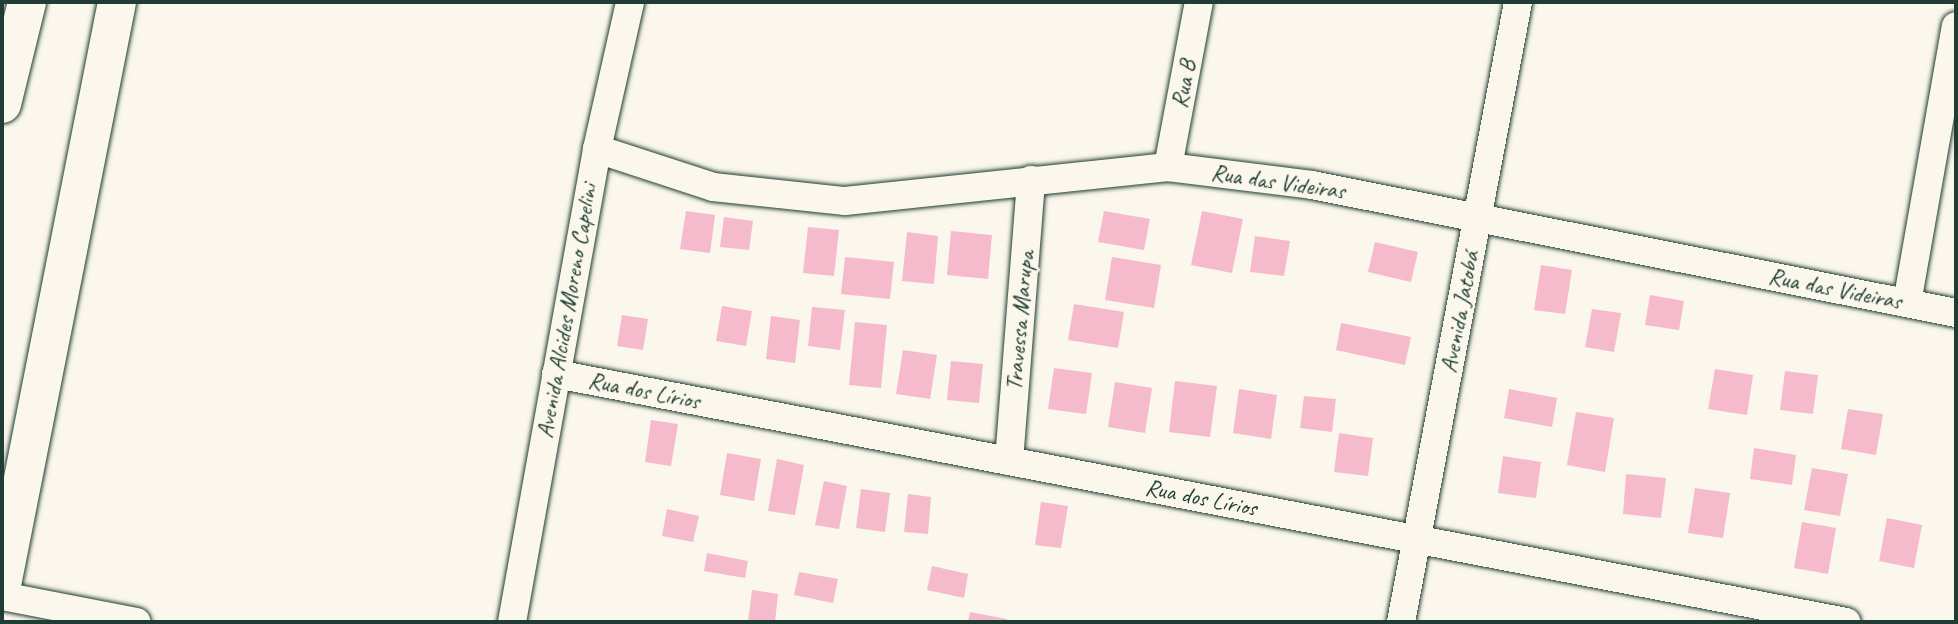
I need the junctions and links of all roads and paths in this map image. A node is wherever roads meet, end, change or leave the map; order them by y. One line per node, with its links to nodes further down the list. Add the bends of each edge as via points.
1 (27, 2): 7 (main road)
2 (117, 2): 17 (main road)
3 (630, 2): 8 (street, Avenida Alcides Moreno Capelini)
4 (1199, 2): 9 (street, Rua B)
5 (1518, 2): 11 (street, Avenida Jatobá)
6 (1956, 26): 12 (street)
7 (2, 104)
8 (597, 149): 10 (street, Rua das Videiras, via 713,187 845,201); 14 (street, Avenida Alcides Moreno Capelini)
9 (1168, 167): 10 (street, Rua das Videiras); 11 (street, Rua das Videiras, via 1312,185)
10 (1031, 180): 15 (street, Travessa Marupa)
11 (1478, 218): 12 (street, Rua das Videiras); 16 (street, Avenida Jatobá)
12 (1907, 303): 13 (street, Rua das Videiras)
13 (1956, 313)
14 (556, 374): 15 (street, Rua dos Lírios); 20 (street, Avenida Alcides Moreno Capelini)
15 (1009, 461): 16 (street, Rua dos Lírios)
16 (1417, 540): 21 (street, Avenida Jatobá); 22 (street, Rua dos Lírios)
17 (2, 585)
18 (2, 596): 19 (street)
19 (138, 622)
20 (512, 622)
21 (1401, 622)
22 (1846, 622)

